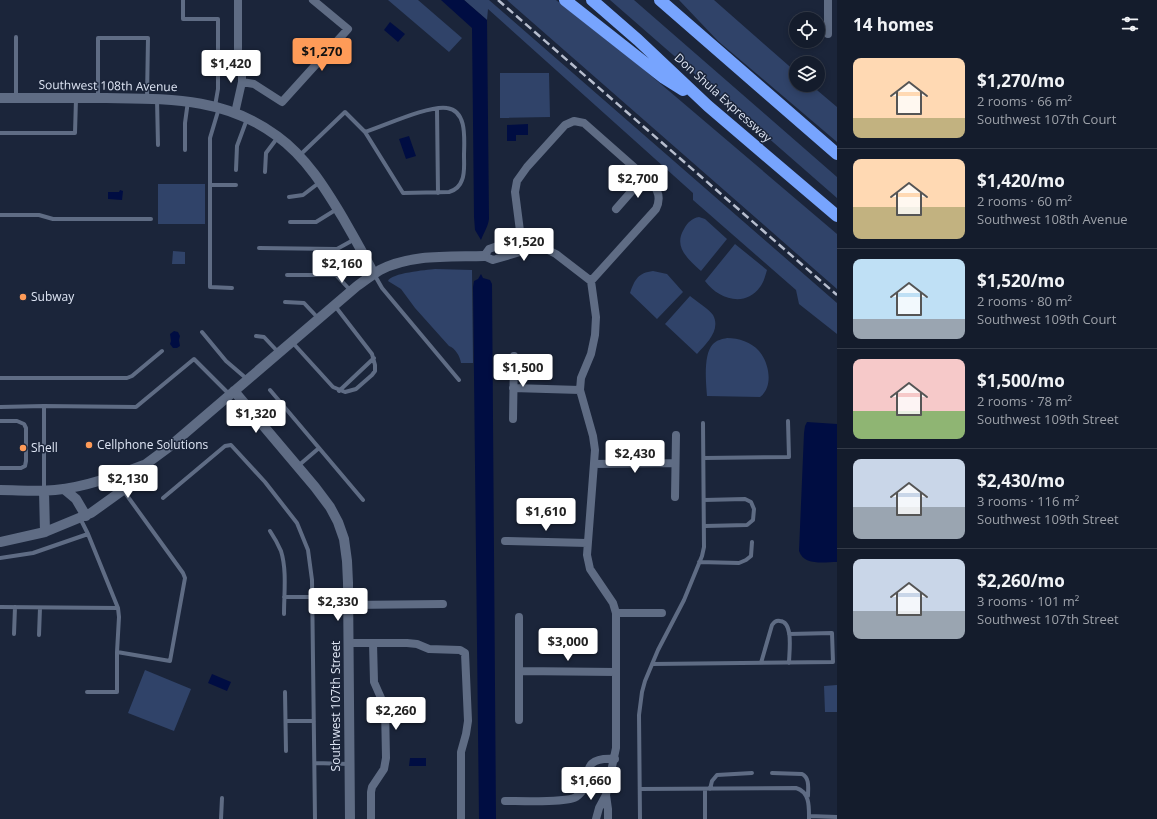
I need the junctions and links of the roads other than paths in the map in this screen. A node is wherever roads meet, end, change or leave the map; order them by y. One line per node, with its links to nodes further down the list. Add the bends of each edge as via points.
1 (183, 0): 20 (lane, via 183,19 218,19)
2 (238, 0): 12 (street, via 238,60)
3 (313, 0): 12 (street, via 348,29 282,102 254,84)
4 (565, 0): 19 (highway, via 664,78)
5 (592, 0): 19 (highway, Don Shula Expressway)
6 (660, 0): 9 (highway)
7 (670, 0): 9 (highway)
8 (828, 0): 10 (street)
9 (699, 33): 29 (highway)
10 (828, 34)
11 (16, 38): 14 (lane)
12 (242, 82): 22 (street)
13 (0, 98): 14 (street, Southwest 108th Avenue)
14 (16, 98): 15 (street, Southwest 108th Avenue)
15 (76, 98): 16 (street, Southwest 108th Avenue); 25 (lane, via 75,133)
16 (98, 98): 17 (street, Southwest 108th Avenue); 17 (lane, via 98,38 148,38)
17 (152, 99): 18 (street, Southwest 108th Avenue); 27 (lane)
18 (188, 101): 20 (street, Southwest 108th Avenue); 28 (lane)
19 (708, 106): 42 (highway, Don Shula Expressway)
20 (217, 107): 22 (street, Southwest 108th Avenue); 35 (lane, via 210,138)
21 (437, 109): 24 (lane, via 420,112); 37 (lane); 37 (lane, via 449,108 457,113 464,132 462,181 454,190)
22 (235, 113): 23 (street, Southwest 108th Avenue)
23 (248, 119): 26 (street, Southwest 108th Avenue); 31 (lane, via 237,146)
24 (365, 132): 30 (lane, via 345,112); 37 (lane, via 403,193)
25 (0, 133)
26 (279, 137): 30 (street, Southwest 108th Avenue); 32 (lane, via 266,153)
27 (158, 145)
28 (185, 150)
29 (837, 154)
30 (299, 155): 34 (street, Southwest 108th Avenue)
31 (236, 170)
32 (265, 172)
33 (645, 176): 40 (street); 46 (street, via 584,123 574,121 566,124 530,163 516,183 520,230); 51 (street, via 659,195 657,206)
34 (321, 182): 38 (lane, via 303,196); 39 (street, Southwest 108th Avenue)
35 (210, 185): 36 (lane); 52 (lane, via 210,287)
36 (236, 185)
37 (438, 193)
38 (289, 197)
39 (338, 209): 44 (lane, via 316,222); 45 (street, Southwest 108th Avenue)
40 (616, 209)
41 (0, 215): 43 (lane, via 39,215 53,219)
42 (837, 216)
43 (151, 219)
44 (290, 222)
45 (355, 239): 47 (lane, via 337,249); 50 (street, Southwest 108th Avenue)
46 (526, 241): 48 (street, via 517,239 489,249); 48 (street, via 520,252 493,260); 51 (street, via 560,257)
47 (259, 248)
48 (484, 256): 50 (street, via 409,260)
49 (287, 274): 53 (lane, via 336,275)
50 (374, 274): 53 (street); 66 (lane, via 382,288)
51 (591, 281): 69 (street, via 596,317 595,339 581,378)
52 (232, 288)
53 (351, 291): 55 (street)
54 (285, 302): 56 (lane, via 304,303)
55 (335, 305): 56 (street); 63 (lane)
56 (319, 319): 59 (street)
57 (202, 332): 65 (lane, via 226,361)
58 (256, 336): 61 (lane, via 265,338)
59 (292, 342): 61 (street); 70 (lane)
60 (162, 351): 64 (lane, via 127,378)
61 (279, 353): 65 (street)
62 (514, 356): 67 (street)
63 (374, 358): 70 (lane); 70 (lane, via 375,368 372,375 355,390)
64 (0, 378)
65 (247, 380): 71 (street)
66 (460, 380)
67 (513, 388): 69 (street); 74 (street)
68 (270, 390): 79 (lane)
69 (580, 390): 83 (street, via 593,436)
70 (339, 391)
71 (232, 393): 72 (lane, via 194,359 136,407); 82 (street); 84 (street, Southwest 107th Street)
72 (44, 406): 73 (lane); 89 (lane)
73 (0, 407)
74 (513, 419)
75 (0, 421): 85 (lane, via 17,421 26,428 24,466)
76 (788, 421): 80 (lane, via 789,457)
77 (703, 423): 80 (lane)
78 (676, 435): 81 (street)
79 (319, 448): 84 (lane); 92 (lane)
80 (704, 458): 93 (lane)
81 (675, 463): 83 (street); 90 (street)
82 (146, 464): 86 (street, via 87,485); 88 (street)
83 (594, 464): 102 (street)
84 (298, 466): 108 (street, Southwest 107th Street, via 327,502 344,539)
85 (0, 468)
86 (64, 489): 89 (street); 94 (street, via 76,499)
87 (0, 490): 89 (street)
88 (123, 490): 94 (street); 122 (lane, via 183,573 185,583 170,661)
89 (44, 491): 97 (street)
90 (675, 497)
91 (164, 498): 106 (lane, via 225,446 233,446 265,482 301,530 310,559)
92 (363, 500)
93 (704, 500): 95 (lane); 95 (lane, via 745,499 751,502 754,509 753,520 748,525)
94 (83, 517): 97 (street); 98 (lane)
95 (705, 526): 104 (lane, via 704,547)
96 (270, 531): 105 (lane, via 282,557)
97 (45, 532): 100 (street)
98 (88, 534): 103 (lane, via 33,553); 112 (lane)
99 (505, 541): 102 (street)
100 (0, 542)
101 (752, 542): 104 (lane, via 751,556 742,562)
102 (587, 543): 113 (street, via 587,562 613,603)
103 (0, 558)
104 (699, 562): 125 (lane, via 684,600)
105 (284, 597): 106 (lane); 115 (lane)
106 (312, 597): 132 (lane)
107 (443, 604): 108 (street)
108 (349, 605): 120 (street, Southwest 107th Street)
109 (0, 607): 110 (lane)
110 (15, 607): 111 (lane); 117 (lane)
111 (40, 608): 112 (lane); 118 (lane)
112 (118, 608): 122 (lane)
113 (616, 613): 114 (street); 127 (street)
114 (662, 613)
115 (284, 614)
116 (519, 618): 126 (street)
117 (14, 634)
118 (39, 634)
119 (789, 634): 123 (lane, via 786,623 774,623); 124 (lane); 124 (lane, via 832,633 833,662)
120 (349, 643): 121 (street); 136 (street, Southwest 107th Street)
121 (373, 643): 151 (street, via 374,682 386,707 386,758 384,769 372,787); 152 (street, via 411,643 429,649 460,650 465,653 468,721 461,752)
122 (117, 652): 128 (lane, via 116,692)
123 (761, 663): 124 (lane); 125 (lane)
124 (789, 663)
125 (652, 664): 139 (lane, via 640,703)
126 (519, 671): 127 (street); 130 (street)
127 (616, 672): 134 (street)
128 (86, 692)
129 (285, 692): 131 (lane)
130 (519, 720)
131 (286, 721): 132 (lane); 133 (lane)
132 (314, 721): 135 (lane)
133 (286, 751)
134 (614, 758): 142 (street); 145 (street, via 596,759 592,763 582,791 574,798)
135 (315, 763): 136 (lane); 149 (lane)
136 (350, 764): 150 (street, Southwest 107th Street)
137 (772, 773): 144 (lane, via 802,774 808,778)
138 (752, 774): 141 (lane, via 717,775)
139 (640, 789): 140 (lane); 155 (lane)
140 (705, 789): 141 (lane); 156 (lane)
141 (710, 789): 144 (lane, via 796,788 803,791)
142 (606, 795): 153 (street); 154 (street)
143 (222, 798): 148 (lane)
144 (808, 799): 147 (lane)
145 (505, 801)
146 (837, 817): 147 (lane)
147 (809, 818)
148 (222, 819)
149 (315, 819)
150 (350, 819)
151 (371, 819)
152 (461, 819)
153 (596, 819)
154 (608, 819)
155 (640, 819)
156 (704, 819)

